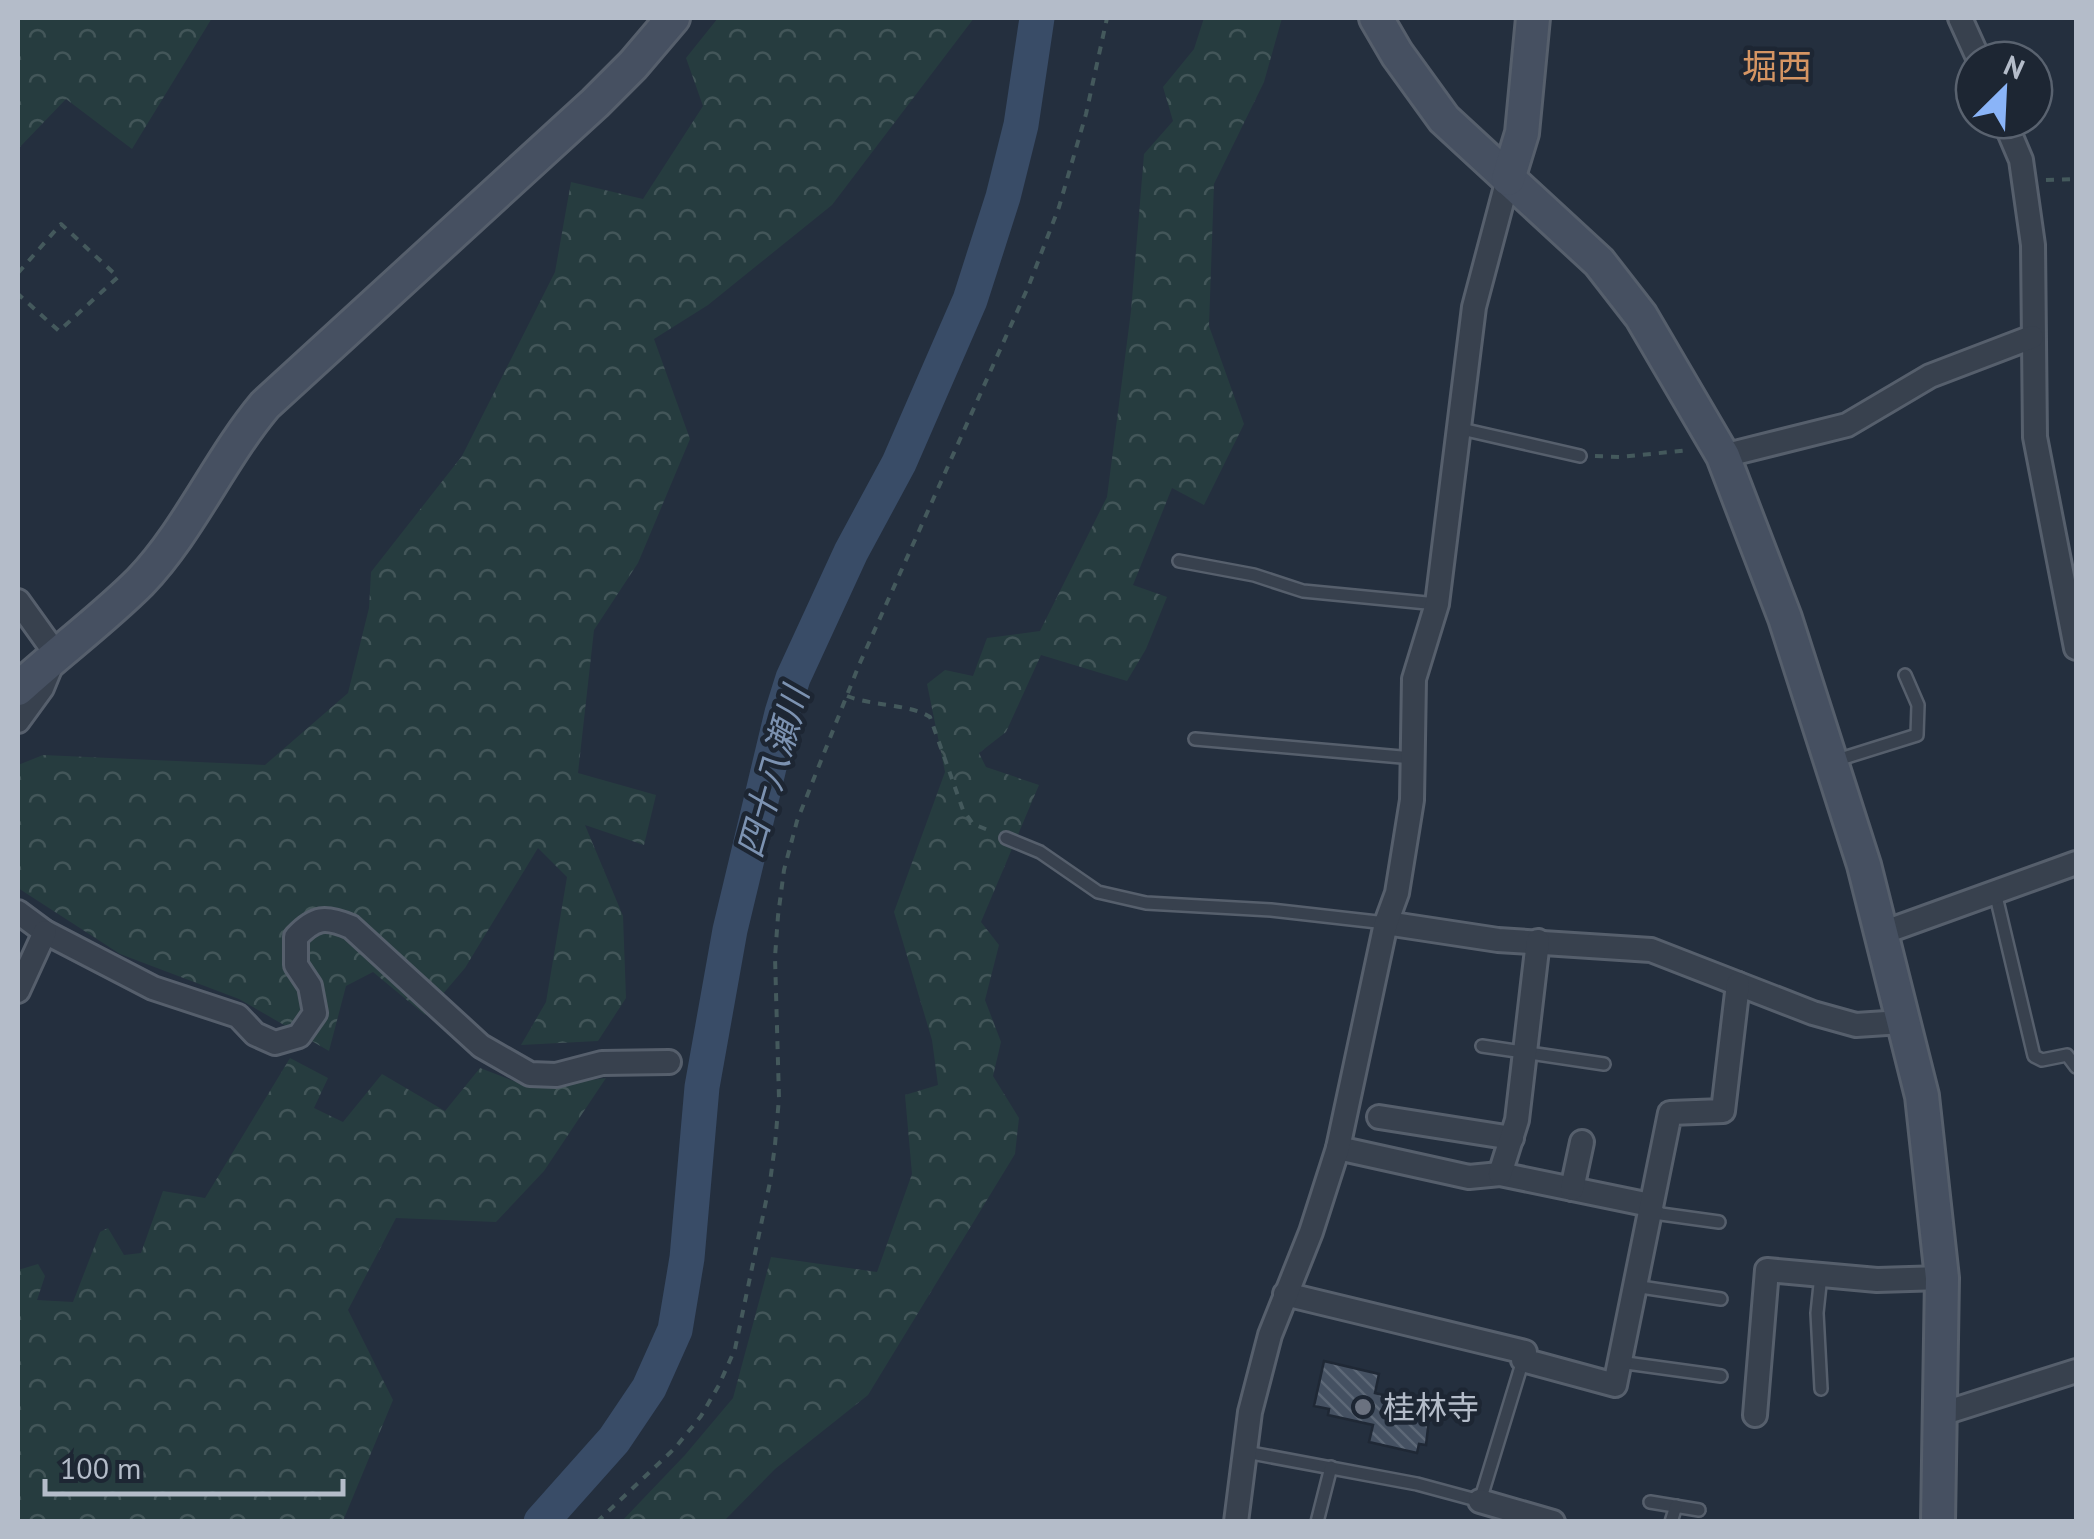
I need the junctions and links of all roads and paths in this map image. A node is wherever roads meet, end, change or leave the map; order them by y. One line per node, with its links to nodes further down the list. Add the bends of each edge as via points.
1 (672, 18): 19 (street, via 595,103 265,405 139,583)
2 (1107, 18): 22 (path, via 1059,208)
3 (1376, 18): 6 (street, via 1444,119)
4 (1533, 18): 6 (street, via 1522,133)
5 (2012, 140): 8 (street)
6 (1508, 179): 12 (street, via 1474,307); 13 (street, via 1624,290)
7 (2076, 179): 8 (path)
8 (2025, 180): 11 (street)
9 (18, 272): 10 (path, via 61,224 118,276 59,331)
10 (18, 294)
11 (2032, 337): 13 (street, via 1930,376 1847,425); 18 (street, via 2035,437)
12 (1457, 428): 14 (lane); 17 (street)
13 (1720, 451): 14 (path); 26 (street, via 1785,618)
14 (1580, 456)
15 (1179, 562): 17 (lane, via 1303,591)
16 (18, 601): 19 (street)
17 (1437, 604): 25 (street, via 1414,679)
18 (2076, 648)
19 (56, 654): 21 (street); 23 (street)
20 (1904, 676): 26 (lane, via 1918,704 1917,735)
21 (18, 690)
22 (847, 696): 27 (path, via 930,716 963,810 973,824); 69 (path, via 784,870 776,957 775,1144 734,1349 701,1416)
23 (18, 720)
24 (1195, 740): 25 (lane)
25 (1413, 758): 31 (street, via 1397,894)
26 (1830, 763): 33 (street)
27 (1006, 838): 31 (lane, via 1040,852 1098,892 1146,903)
28 (2076, 864): 29 (street)
29 (1995, 892): 33 (street); 42 (lane, via 2034,1056 2067,1055)
30 (18, 912): 32 (street)
31 (1386, 923): 34 (street); 46 (street)
32 (45, 932): 36 (street); 40 (street, via 153,988 238,1016 275,1043 298,1036 314,1013 310,986 296,965 296,937 312,920 330,918 351,928 481,1046 530,1074)
33 (1882, 933): 37 (street)
34 (1538, 941): 35 (street, via 1651,950); 39 (street)
35 (1738, 984): 37 (street, via 1856,1024); 49 (street, via 1722,1111 1670,1112)
36 (18, 991)
37 (1902, 1022): 52 (street, via 1922,1096)
38 (1482, 1046): 39 (lane)
39 (1528, 1054): 41 (lane); 44 (street)
40 (669, 1062)
41 (1604, 1064)
42 (2076, 1067)
43 (1379, 1117): 44 (street)
44 (1512, 1138): 47 (street)
45 (1582, 1142): 48 (street)
46 (1338, 1148): 47 (street, via 1470,1176); 54 (street)
47 (1500, 1174): 48 (street)
48 (1572, 1188): 49 (street)
49 (1650, 1205): 50 (lane, via 1661,1214); 53 (street)
50 (1719, 1222)
51 (1820, 1275): 52 (street); 60 (lane); 62 (street, via 1767,1270)
52 (1942, 1278): 61 (street)
53 (1634, 1286): 55 (lane); 57 (street)
54 (1285, 1294): 56 (street, via 1525,1352); 63 (street, via 1250,1412)
55 (1721, 1299)
56 (1523, 1360): 57 (street, via 1614,1385); 65 (lane)
57 (1619, 1362): 59 (lane)
58 (2076, 1371): 61 (street)
59 (1721, 1376)
60 (1821, 1390)
61 (1940, 1414): 74 (street)
62 (1755, 1415)
63 (1246, 1452): 64 (lane); 70 (street)
64 (1331, 1467): 65 (lane); 71 (lane)
65 (1480, 1501): 72 (street)
66 (1650, 1502): 67 (lane)
67 (1676, 1506): 68 (lane); 73 (lane)
68 (1700, 1510)
69 (597, 1522)
70 (1236, 1522)
71 (1317, 1522)
72 (1553, 1522)
73 (1671, 1522)
74 (1938, 1522)

